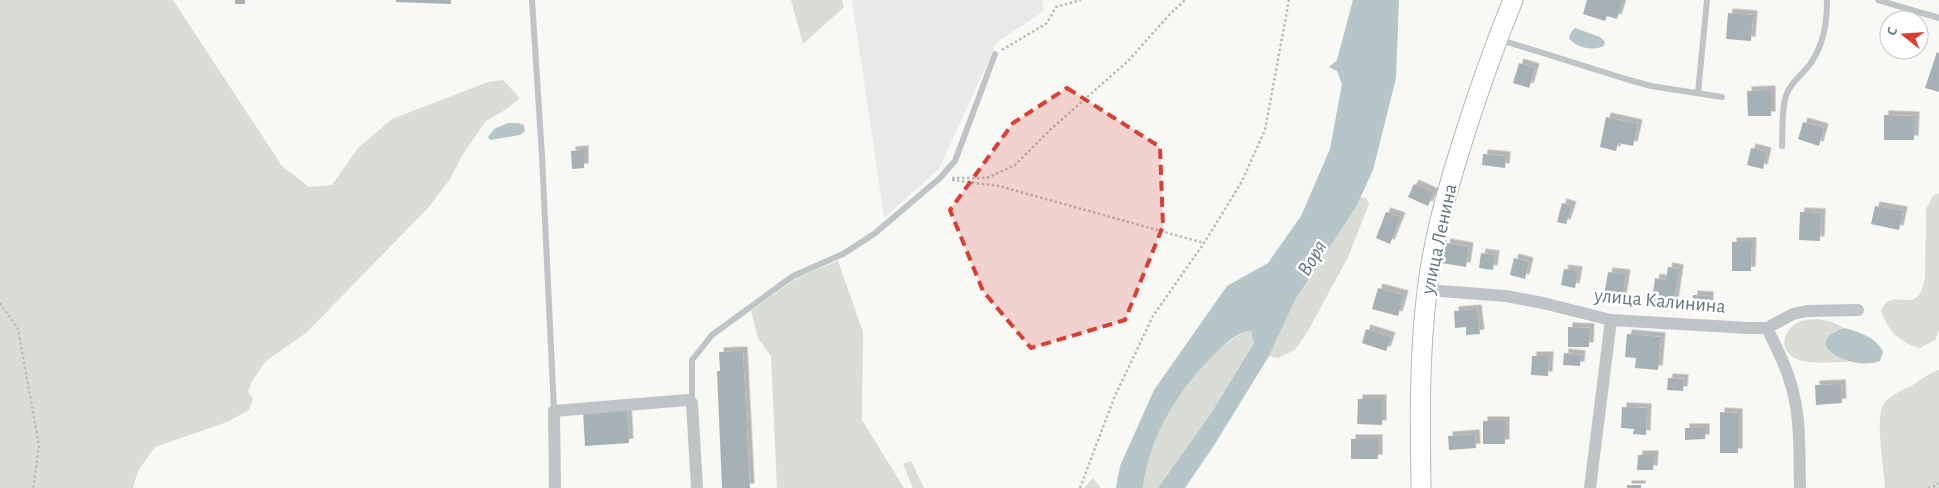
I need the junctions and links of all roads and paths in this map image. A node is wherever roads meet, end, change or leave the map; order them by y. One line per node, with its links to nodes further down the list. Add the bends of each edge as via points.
1 (532, 0): 23 (lane)
2 (1081, 0): 11 (path, via 1056,7 1047,23)
3 (1185, 0): 15 (path, via 1129,60 1014,165 987,178)
4 (1289, 0): 16 (path, via 1265,130 1241,183)
5 (1513, 0): 10 (street, улица Ленина)
6 (1707, 0): 12 (lane)
7 (1827, 0): 14 (lane, via 1827,20 1820,45 1811,63 1790,86 1785,99)
8 (1878, 0): 9 (lane)
9 (1939, 18)
10 (1497, 39): 12 (lane, via 1651,86); 17 (street, улица Ленина, via 1454,167 1437,230)
11 (995, 54): 15 (lane, via 955,161)
12 (1698, 93): 13 (lane)
13 (1722, 97)
14 (1782, 146)
15 (940, 178): 16 (path, via 999,186); 22 (lane, via 874,234 843,254 792,276 712,335 692,360)
16 (1204, 243): 28 (path, via 1153,316 1114,398)
17 (1427, 290): 20 (street, улица Калинина, via 1506,296); 29 (street, улица Ленина, via 1422,356)
18 (0, 303): 25 (path, via 18,329 39,446)
19 (1858, 310): 21 (street, via 1807,311 1793,314)
20 (1611, 320): 21 (street, улица Калинина); 30 (street)
21 (1767, 328): 31 (street, via 1794,393)
22 (692, 403): 23 (street, via 687,400); 27 (street)
23 (554, 411): 26 (street)
24 (1939, 483): 32 (path)
25 (33, 488)
26 (555, 488)
27 (697, 488)
28 (1080, 488)
29 (1421, 488)
30 (1590, 488)
31 (1800, 488)
32 (1928, 488)

